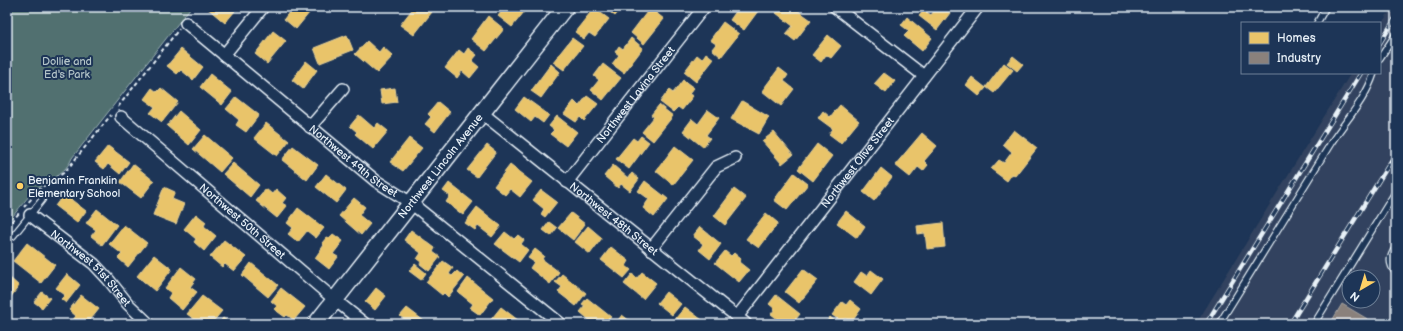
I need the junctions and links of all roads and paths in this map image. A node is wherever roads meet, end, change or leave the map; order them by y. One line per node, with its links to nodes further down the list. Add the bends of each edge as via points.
1 (263, 7): 10 (street)
2 (565, 7): 16 (street, Northwest Lincoln Avenue)
3 (704, 7): 19 (street, Northwest Lavina Street)
4 (835, 7): 13 (street)
5 (978, 7): 13 (street, Northwest Olive Street)
6 (1326, 7): 7 (lane)
7 (1318, 22)
8 (182, 27): 10 (street, Northwest 49th Street); 15 (path)
9 (1396, 34): 11 (lane)
10 (224, 55): 17 (street, Northwest 49th Street)
11 (1381, 56)
12 (1374, 74): 35 (lane, via 1364,95)
13 (924, 76): 30 (street, Northwest Olive Street)
14 (343, 89): 17 (street)
15 (117, 112): 24 (path, via 65,172 42,187); 29 (street, Northwest 50th Street)
16 (482, 113): 19 (street, Northwest 48th Street); 22 (street, Northwest Lincoln Avenue)
17 (310, 127): 22 (street, Northwest 49th Street, via 376,181)
18 (735, 158): 27 (street, via 716,168)
19 (567, 182): 27 (street, Northwest 48th Street)
20 (1396, 191): 36 (lane)
21 (42, 200): 23 (lane)
22 (411, 203): 29 (street, Northwest Lincoln Avenue); 34 (street, Northwest 49th Street)
23 (30, 215): 25 (lane); 31 (street, Northwest 51st Street, via 94,264)
24 (7, 227)
25 (13, 236)
26 (1396, 247): 28 (lane, via 1390,255 1392,268)
27 (651, 249): 30 (street, Northwest 48th Street)
28 (1396, 273)
29 (335, 300): 32 (street, Northwest Lincoln Avenue); 33 (street, Northwest 50th Street)
30 (741, 321)
31 (149, 324)
32 (316, 324)
33 (365, 324)
34 (561, 324)
35 (1219, 324)
36 (1314, 324)

